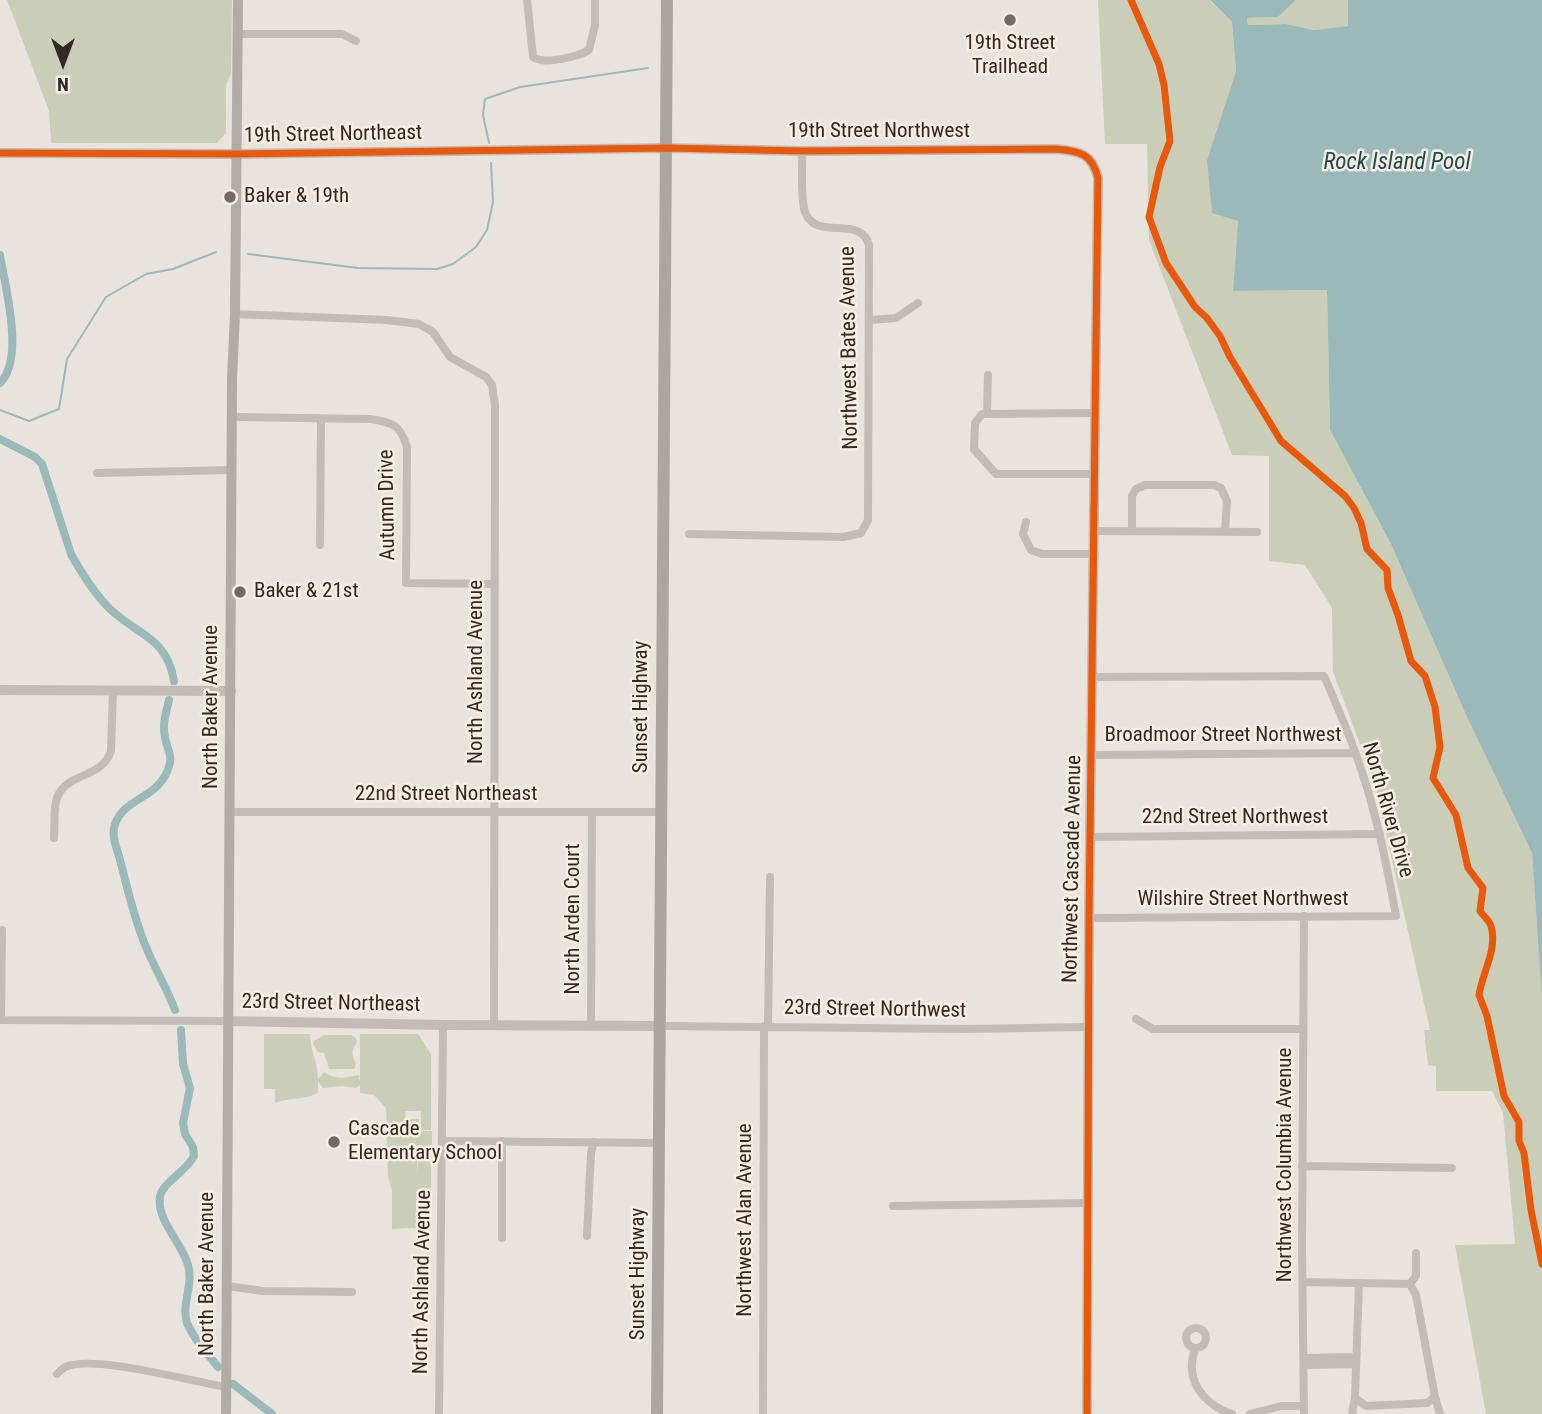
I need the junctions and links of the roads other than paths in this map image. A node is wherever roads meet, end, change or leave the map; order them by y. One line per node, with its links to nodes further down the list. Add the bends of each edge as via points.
1 (238, 0): 5 (main road, North Baker Avenue)
2 (527, 0): 3 (street, via 533,57 550,61 589,51)
3 (595, 0)
4 (667, 0): 7 (highway, Sunset Highway)
5 (237, 34): 6 (street, via 342,34); 10 (main road, North Baker Avenue)
6 (356, 41)
7 (667, 148): 8 (street, 19th Street Northwest); 10 (street, 19th Street Northeast); 40 (highway, Sunset Highway)
8 (802, 151): 11 (street, 19th Street Northwest, via 1056,149); 14 (street, Northwest Bates Avenue, via 808,217 827,228 860,231 868,240)
9 (0, 153): 10 (street, 19th Street Northeast)
10 (235, 154): 13 (main road, North Baker Avenue)
11 (1089, 158): 16 (street, Northwest Cascade Avenue, via 1098,178)
12 (918, 303): 14 (street, via 896,318)
13 (235, 314): 18 (main road, North Baker Avenue); 31 (street, North Ashland Avenue, via 408,322 427,328 450,357 486,376 495,394)
14 (870, 320): 28 (street, Northwest Bates Avenue, via 869,505 864,529 849,536)
15 (988, 375): 17 (street)
16 (1095, 413): 17 (street); 22 (street, Northwest Cascade Avenue)
17 (987, 414): 22 (street, via 975,423 974,449 996,474)
18 (233, 417): 19 (street, Autumn Drive); 20 (main road, North Baker Avenue)
19 (321, 419): 29 (street); 31 (street, Autumn Drive, via 390,422 402,432 407,447 406,583)
20 (232, 470): 21 (street); 35 (main road, North Baker Avenue)
21 (97, 473)
22 (1095, 474): 24 (street, Northwest Cascade Avenue)
23 (1026, 522): 30 (street, via 1023,534 1031,550)
24 (1095, 531): 25 (street); 30 (street, Northwest Cascade Avenue)
25 (1132, 531): 26 (street); 26 (street, via 1136,489 1145,485 1214,485 1221,488 1227,501)
26 (1226, 532): 27 (street)
27 (1257, 532)
28 (689, 534)
29 (320, 545)
30 (1095, 554): 32 (street, Northwest Cascade Avenue)
31 (495, 584): 39 (street, North Ashland Avenue)
32 (1093, 677): 36 (street, North River Drive, via 1324,676); 37 (street, Northwest Cascade Avenue)
33 (0, 691): 34 (street)
34 (113, 691): 35 (street); 44 (street, via 108,759 62,789 55,806)
35 (232, 691): 38 (main road, North Baker Avenue)
36 (1355, 753): 37 (street, Broadmoor Street Northwest); 42 (street, North River Drive)
37 (1092, 755): 43 (street, Northwest Cascade Avenue)
38 (231, 812): 39 (street, 22nd Street Northeast); 52 (main road, North Baker Avenue)
39 (495, 812): 41 (street, 22nd Street Northeast); 54 (street, North Ashland Avenue)
40 (661, 812): 41 (street, 22nd Street Northeast); 56 (highway, Sunset Highway)
41 (592, 813): 55 (street, North Arden Court)
42 (1380, 834): 43 (street, 22nd Street Northwest); 47 (street, North River Drive)
43 (1090, 837): 48 (street, Northwest Cascade Avenue)
44 (54, 838)
45 (770, 877): 57 (street, Northwest Alan Avenue)
46 (1304, 916): 47 (street, Wilshire Street Northwest); 48 (street, Wilshire Street Northwest); 59 (street, Northwest Columbia Avenue)
47 (1396, 916)
48 (1089, 918): 58 (street, Northwest Cascade Avenue)
49 (2, 930): 51 (street)
50 (1136, 1019): 59 (street, via 1153,1029)
51 (1, 1020): 52 (street, 23rd Street Northeast)
52 (228, 1021): 53 (street, 23rd Street Northeast); 74 (main road, North Baker Avenue)
53 (443, 1025): 54 (street, 23rd Street Northeast); 60 (street, North Ashland Avenue)
54 (494, 1025): 55 (street, 23rd Street Northeast)
55 (591, 1025): 56 (street, 23rd Street Northeast)
56 (660, 1026): 57 (street, 23rd Street Northwest); 63 (highway, Sunset Highway)
57 (766, 1026): 58 (street, 23rd Street Northwest); 87 (street, Northwest Alan Avenue)
58 (1089, 1027): 66 (street, Northwest Cascade Avenue)
59 (1303, 1029): 64 (street, Northwest Columbia Avenue)
60 (442, 1141): 61 (street); 85 (street, North Ashland Avenue)
61 (502, 1141): 62 (street); 69 (street)
62 (594, 1142): 63 (street); 68 (street)
63 (659, 1143): 86 (highway, Sunset Highway)
64 (1302, 1166): 65 (street); 71 (street, Northwest Columbia Avenue)
65 (1452, 1168)
66 (1089, 1203): 67 (street); 88 (street, Northwest Cascade Avenue)
67 (893, 1206)
68 (587, 1236)
69 (502, 1238)
70 (1416, 1253): 73 (street, via 1416,1276)
71 (1303, 1282): 72 (street); 77 (street, Northwest Columbia Avenue)
72 (1359, 1283): 73 (street); 78 (street)
73 (1410, 1284): 82 (street, via 1416,1295)
74 (228, 1286): 75 (street); 80 (main road, North Baker Avenue)
75 (352, 1292)
76 (1195, 1349): 89 (street, via 1191,1367 1200,1393)
77 (1304, 1361): 78 (street); 83 (street, Northwest Columbia Avenue)
78 (1355, 1361): 81 (street)
79 (57, 1374): 80 (street, via 64,1367 84,1364)
80 (227, 1387): 84 (main road, North Baker Avenue)
81 (1355, 1398): 82 (street, via 1366,1406 1427,1403); 91 (street)
82 (1435, 1398): 92 (street)
83 (1304, 1410): 90 (street, via 1281,1406)
84 (226, 1414)
85 (439, 1414)
86 (657, 1414)
87 (763, 1414)
88 (1087, 1414)
89 (1233, 1414)
90 (1250, 1414)
91 (1352, 1414)
92 (1440, 1414)

